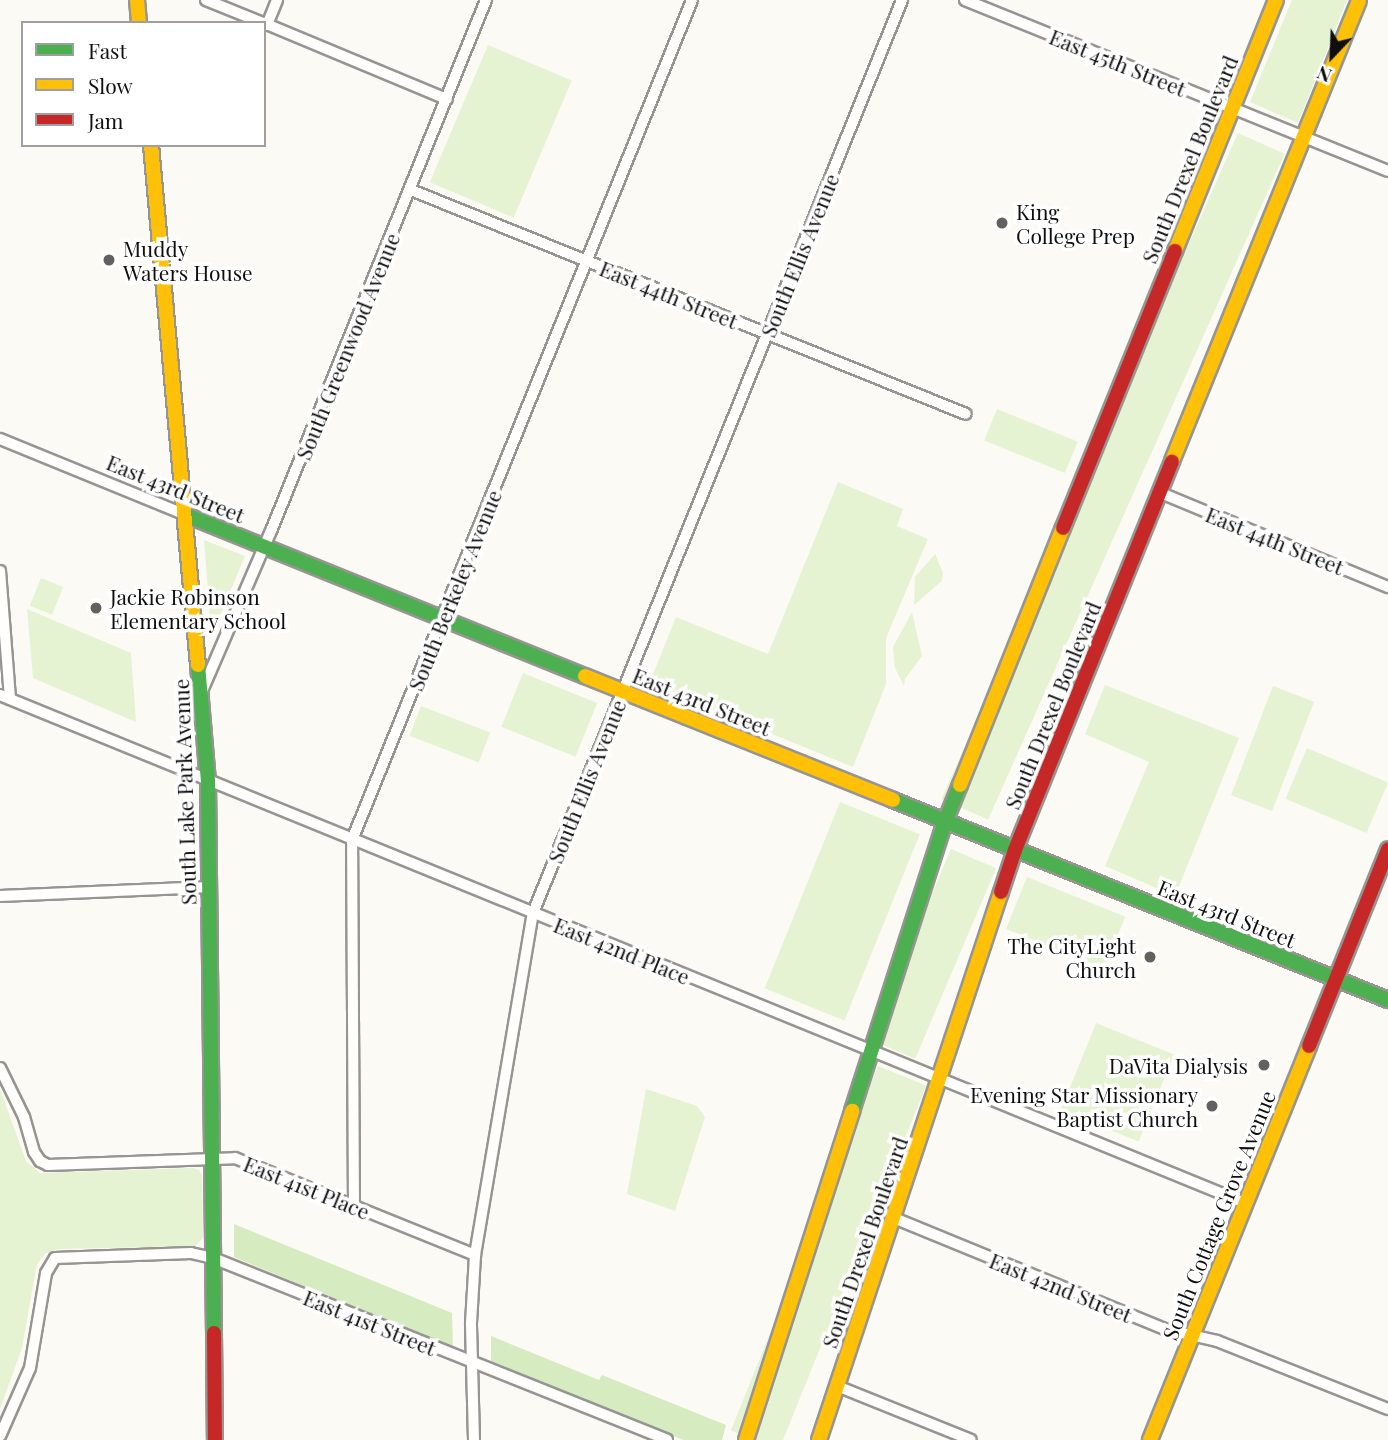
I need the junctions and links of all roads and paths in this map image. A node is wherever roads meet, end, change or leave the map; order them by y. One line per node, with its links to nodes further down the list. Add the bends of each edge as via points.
1 (137, 0): 10 (street)
2 (206, 0): 11 (street)
3 (277, 0): 12 (street)
4 (486, 0): 14 (street, South Greenwood Avenue)
5 (692, 0): 20 (street, South Berkeley Avenue)
6 (902, 0): 21 (street, South Ellis Avenue)
7 (965, 0): 15 (street, East 45th Street)
8 (1276, 0): 15 (street, South Drexel Boulevard)
9 (1359, 0): 16 (street, South Drexel Boulevard)
10 (139, 21)
11 (258, 21)
12 (266, 22)
13 (266, 24): 14 (street)
14 (447, 99): 19 (street, South Greenwood Avenue)
15 (1232, 109): 16 (street, East 45th Street); 34 (street, South Drexel Boulevard)
16 (1303, 137): 18 (street, East 45th Street); 24 (street, South Drexel Boulevard)
17 (151, 147): 25 (street, South Lake Park Avenue)
18 (1388, 172)
19 (411, 190): 20 (street, East 44th Street); 26 (street, South Greenwood Avenue)
20 (588, 261): 21 (street, East 44th Street); 29 (street, South Berkeley Avenue)
21 (767, 334): 22 (street, East 44th Street); 31 (street, South Ellis Avenue)
22 (966, 414)
23 (0, 439): 25 (street, East 43rd Street)
24 (1161, 494): 28 (street, East 44th Street); 37 (street, South Drexel Boulevard)
25 (186, 515): 26 (street, East 43rd Street); 30 (street, South Lake Park Avenue)
26 (264, 547): 29 (street, East 43rd Street); 30 (street, South Greenwood Avenue)
27 (0, 570): 32 (street)
28 (1388, 587)
29 (443, 619): 31 (street, East 43rd Street); 35 (street, South Berkeley Avenue)
30 (202, 691): 33 (street, South Lake Park Avenue)
31 (622, 691): 34 (street, East 43rd Street); 40 (street, South Ellis Avenue)
32 (5, 697): 33 (street, East 42nd Place)
33 (208, 781): 35 (street, East 42nd Place); 38 (street, South Lake Park Avenue)
34 (945, 822): 37 (street, East 43rd Street); 43 (street, South Drexel Boulevard)
35 (352, 840): 40 (street, East 42nd Place); 48 (street, South Berkeley Avenue)
36 (1388, 849): 41 (street, South Cottage Grove Avenue)
37 (1015, 850): 41 (street, East 43rd Street); 45 (street, South Drexel Boulevard)
38 (209, 887): 39 (street); 46 (street, South Lake Park Avenue)
39 (0, 896)
40 (533, 913): 43 (street, East 42nd Place); 50 (street, South Ellis Avenue)
41 (1335, 979): 42 (street, East 43rd Street); 47 (street, South Cottage Grove Avenue)
42 (1388, 1000)
43 (870, 1051): 45 (street, East 42nd Place); 60 (street, South Drexel Boulevard)
44 (0, 1068): 46 (street, East 41st Place, via 24,1117 34,1152 48,1165)
45 (941, 1079): 47 (street, East 42nd Place); 49 (street, South Drexel Boulevard)
46 (213, 1159): 48 (street, East 41st Place, via 235,1158); 51 (street, South Lake Park Avenue)
47 (1245, 1203): 52 (street, South Cottage Grove Avenue)
48 (354, 1207): 50 (street, East 41st Place)
49 (894, 1218): 52 (street, East 42nd Street, via 1165,1329); 54 (street, South Drexel Boulevard)
50 (475, 1255): 53 (street, South Ellis Avenue)
51 (213, 1258): 53 (street, East 41st Street); 56 (street, East 41st Street, via 191,1253 55,1258 48,1265 30,1368); 57 (street, South Lake Park Avenue)
52 (1192, 1335): 55 (street, East 42nd Street); 63 (street, South Cottage Grove Avenue)
53 (473, 1363): 58 (street, South Ellis Avenue); 59 (street, East 41st Street)
54 (837, 1387): 61 (street, South Drexel Boulevard); 62 (street)
55 (1388, 1409)
56 (0, 1436)
57 (215, 1440)
58 (474, 1440)
59 (667, 1440)
60 (746, 1440)
61 (819, 1440)
62 (971, 1440)
63 (1150, 1440)

